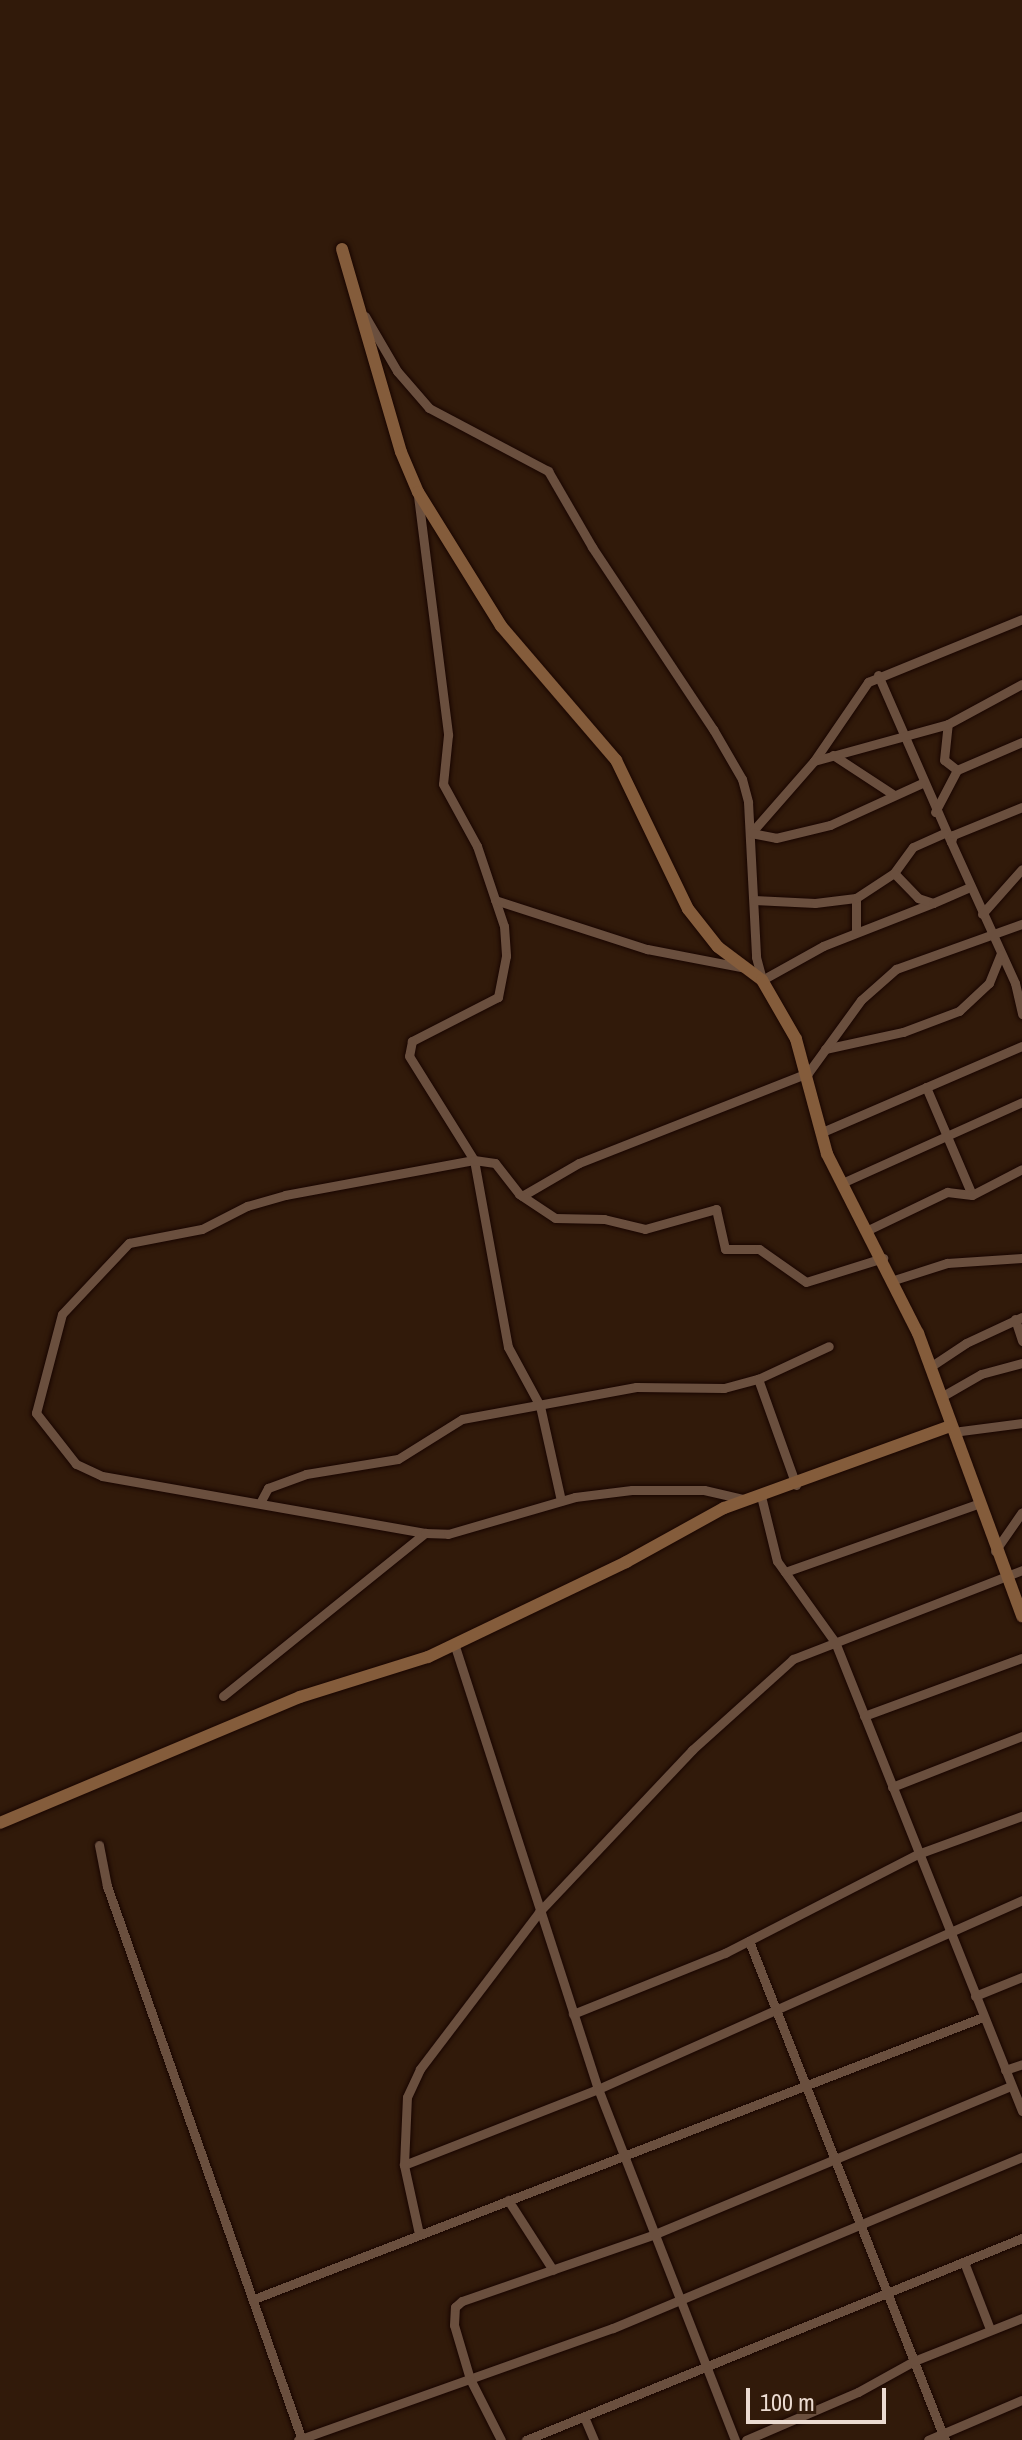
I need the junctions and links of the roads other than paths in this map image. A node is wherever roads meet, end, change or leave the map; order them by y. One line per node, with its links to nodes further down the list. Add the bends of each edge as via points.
1 (342, 249): 2 (main road)
2 (365, 316): 3 (main road, via 401,452); 17 (street, via 397,371 429,408 548,471 742,779)
3 (418, 492): 24 (street, via 448,735 443,784 477,846); 32 (main road, via 501,626 616,760 688,909 718,947)
4 (1022, 619): 5 (street)
5 (878, 675): 8 (street); 11 (street)
6 (1022, 684): 7 (street)
7 (948, 724): 8 (street); 12 (street, via 944,760)
8 (905, 735): 10 (street); 13 (street)
9 (1022, 742): 12 (street)
10 (833, 755): 11 (street); 14 (street)
11 (814, 761): 17 (street)
12 (957, 770): 16 (street)
13 (922, 783): 14 (street); 16 (street)
14 (894, 795): 17 (street, via 830,825 776,838)
15 (1022, 807): 19 (street, via 953,835)
16 (935, 812): 18 (street)
17 (751, 833): 25 (street)
18 (944, 833): 19 (street); 21 (street, via 913,847)
19 (951, 842): 22 (street)
20 (1022, 869): 27 (street)
21 (894, 873): 23 (street); 26 (street, via 918,898)
22 (970, 887): 26 (street); 27 (street)
23 (856, 898): 25 (street, via 815,903); 29 (street)
24 (495, 900): 32 (street, via 647,949); 43 (street, via 506,956 498,997 412,1041 409,1056)
25 (754, 900): 33 (street)
26 (933, 903): 29 (street)
27 (982, 914): 30 (street)
28 (1022, 924): 30 (street)
29 (856, 932): 33 (street)
30 (992, 934): 31 (street); 37 (street, via 896,969 861,1000)
31 (1001, 954): 34 (street); 37 (street, via 989,983 959,1011 903,1032)
32 (751, 969): 33 (main road)
33 (762, 980): 38 (main road, via 796,1039)
34 (1018, 981): 35 (street)
35 (1022, 1014)
36 (1022, 1046): 39 (street)
37 (825, 1050): 38 (street)
38 (808, 1073): 41 (main road); 47 (street, via 579,1163)
39 (926, 1087): 41 (street); 42 (street)
40 (1022, 1102): 42 (street)
41 (820, 1133): 45 (main road)
42 (946, 1135): 45 (street); 46 (street)
43 (474, 1160): 47 (street, via 495,1163); 59 (street, via 508,1347); 65 (street, via 285,1195 247,1206 202,1229 129,1243 62,1314 36,1413 76,1464 102,1476)
44 (1022, 1169): 46 (street)
45 (842, 1183): 48 (main road)
46 (972, 1195): 48 (street, via 947,1192)
47 (522, 1196): 49 (street, via 555,1218 604,1219 645,1229 716,1209 725,1249 759,1249 806,1282)
48 (868, 1230): 49 (main road)
49 (883, 1258): 51 (main road)
50 (1022, 1258): 51 (street, via 947,1263)
51 (894, 1280): 56 (main road)
52 (1018, 1318): 53 (street); 56 (street)
53 (1022, 1341)
54 (829, 1346): 57 (street)
55 (1022, 1363): 58 (street, via 981,1374)
56 (930, 1367): 58 (main road)
57 (758, 1379): 59 (street, via 724,1388 636,1387); 62 (street)
58 (941, 1397): 61 (main road)
59 (540, 1406): 65 (street, via 462,1419 398,1459 306,1474 268,1488); 66 (street)
60 (1022, 1423): 61 (street)
61 (952, 1429): 62 (main road); 67 (main road)
62 (796, 1485): 63 (main road)
63 (761, 1496): 64 (main road); 72 (street, via 770,1546)
64 (747, 1500): 66 (street, via 662,1488); 76 (main road)
65 (261, 1501): 69 (street)
66 (561, 1501): 69 (street, via 448,1534)
67 (977, 1504): 70 (main road); 72 (street)
68 (1022, 1512): 70 (street)
69 (425, 1533): 78 (street)
70 (995, 1551): 73 (main road)
71 (1022, 1570): 73 (street)
72 (785, 1572): 75 (street)
73 (1006, 1577): 74 (main road); 75 (street)
74 (1022, 1616)
75 (835, 1642): 79 (street); 87 (street, via 793,1659 755,1691)
76 (455, 1645): 83 (main road, via 286,1703); 87 (street)
77 (1022, 1658): 79 (street)
78 (223, 1696)
79 (864, 1716): 81 (street)
80 (1022, 1736): 81 (street)
81 (892, 1787): 85 (street)
82 (1022, 1816): 85 (street)
83 (0, 1823)
84 (99, 1845): 113 (street, via 107,1886)
85 (918, 1854): 88 (street); 89 (street)
86 (1022, 1900): 88 (street)
87 (539, 1912): 93 (street); 104 (street, via 420,2069 402,2130)
88 (949, 1930): 91 (street); 92 (street)
89 (749, 1941): 92 (street); 93 (street)
90 (1022, 1977): 91 (street)
91 (975, 1996): 94 (street)
92 (777, 2013): 98 (street); 99 (street)
93 (573, 2014): 99 (street)
94 (983, 2017): 96 (street); 98 (street)
95 (1022, 2064): 96 (street)
96 (1005, 2070): 97 (street)
97 (1010, 2086): 100 (street); 103 (street)
98 (806, 2088): 101 (street); 103 (street)
99 (598, 2089): 101 (street); 104 (street)
100 (1022, 2111)
101 (624, 2156): 105 (street); 108 (street)
102 (1022, 2157): 106 (street)
103 (834, 2158): 106 (street); 108 (street)
104 (404, 2165): 107 (street)
105 (508, 2200): 107 (street); 111 (street)
106 (862, 2228): 112 (street); 114 (street)
107 (419, 2234): 113 (street)
108 (655, 2234): 111 (street); 114 (street)
109 (1022, 2238): 110 (street)
110 (964, 2262): 112 (street); 116 (street)
111 (553, 2270): 119 (street, via 455,2307 454,2325)
112 (887, 2294): 117 (street); 118 (street)
113 (254, 2299): 123 (street)
114 (681, 2301): 118 (street); 119 (street)
115 (1021, 2323): 116 (street)
116 (990, 2329): 117 (street)
117 (914, 2361): 122 (street); 128 (street, via 858,2392)
118 (706, 2367): 121 (street); 127 (street)
119 (470, 2379): 123 (street); 124 (street)
120 (1022, 2400): 122 (street)
121 (585, 2419): 125 (street); 126 (street)
122 (944, 2437): 129 (street)
123 (300, 2440)
124 (501, 2440)
125 (526, 2440)
126 (594, 2440)
127 (735, 2440)
128 (746, 2440)
129 (928, 2440)

